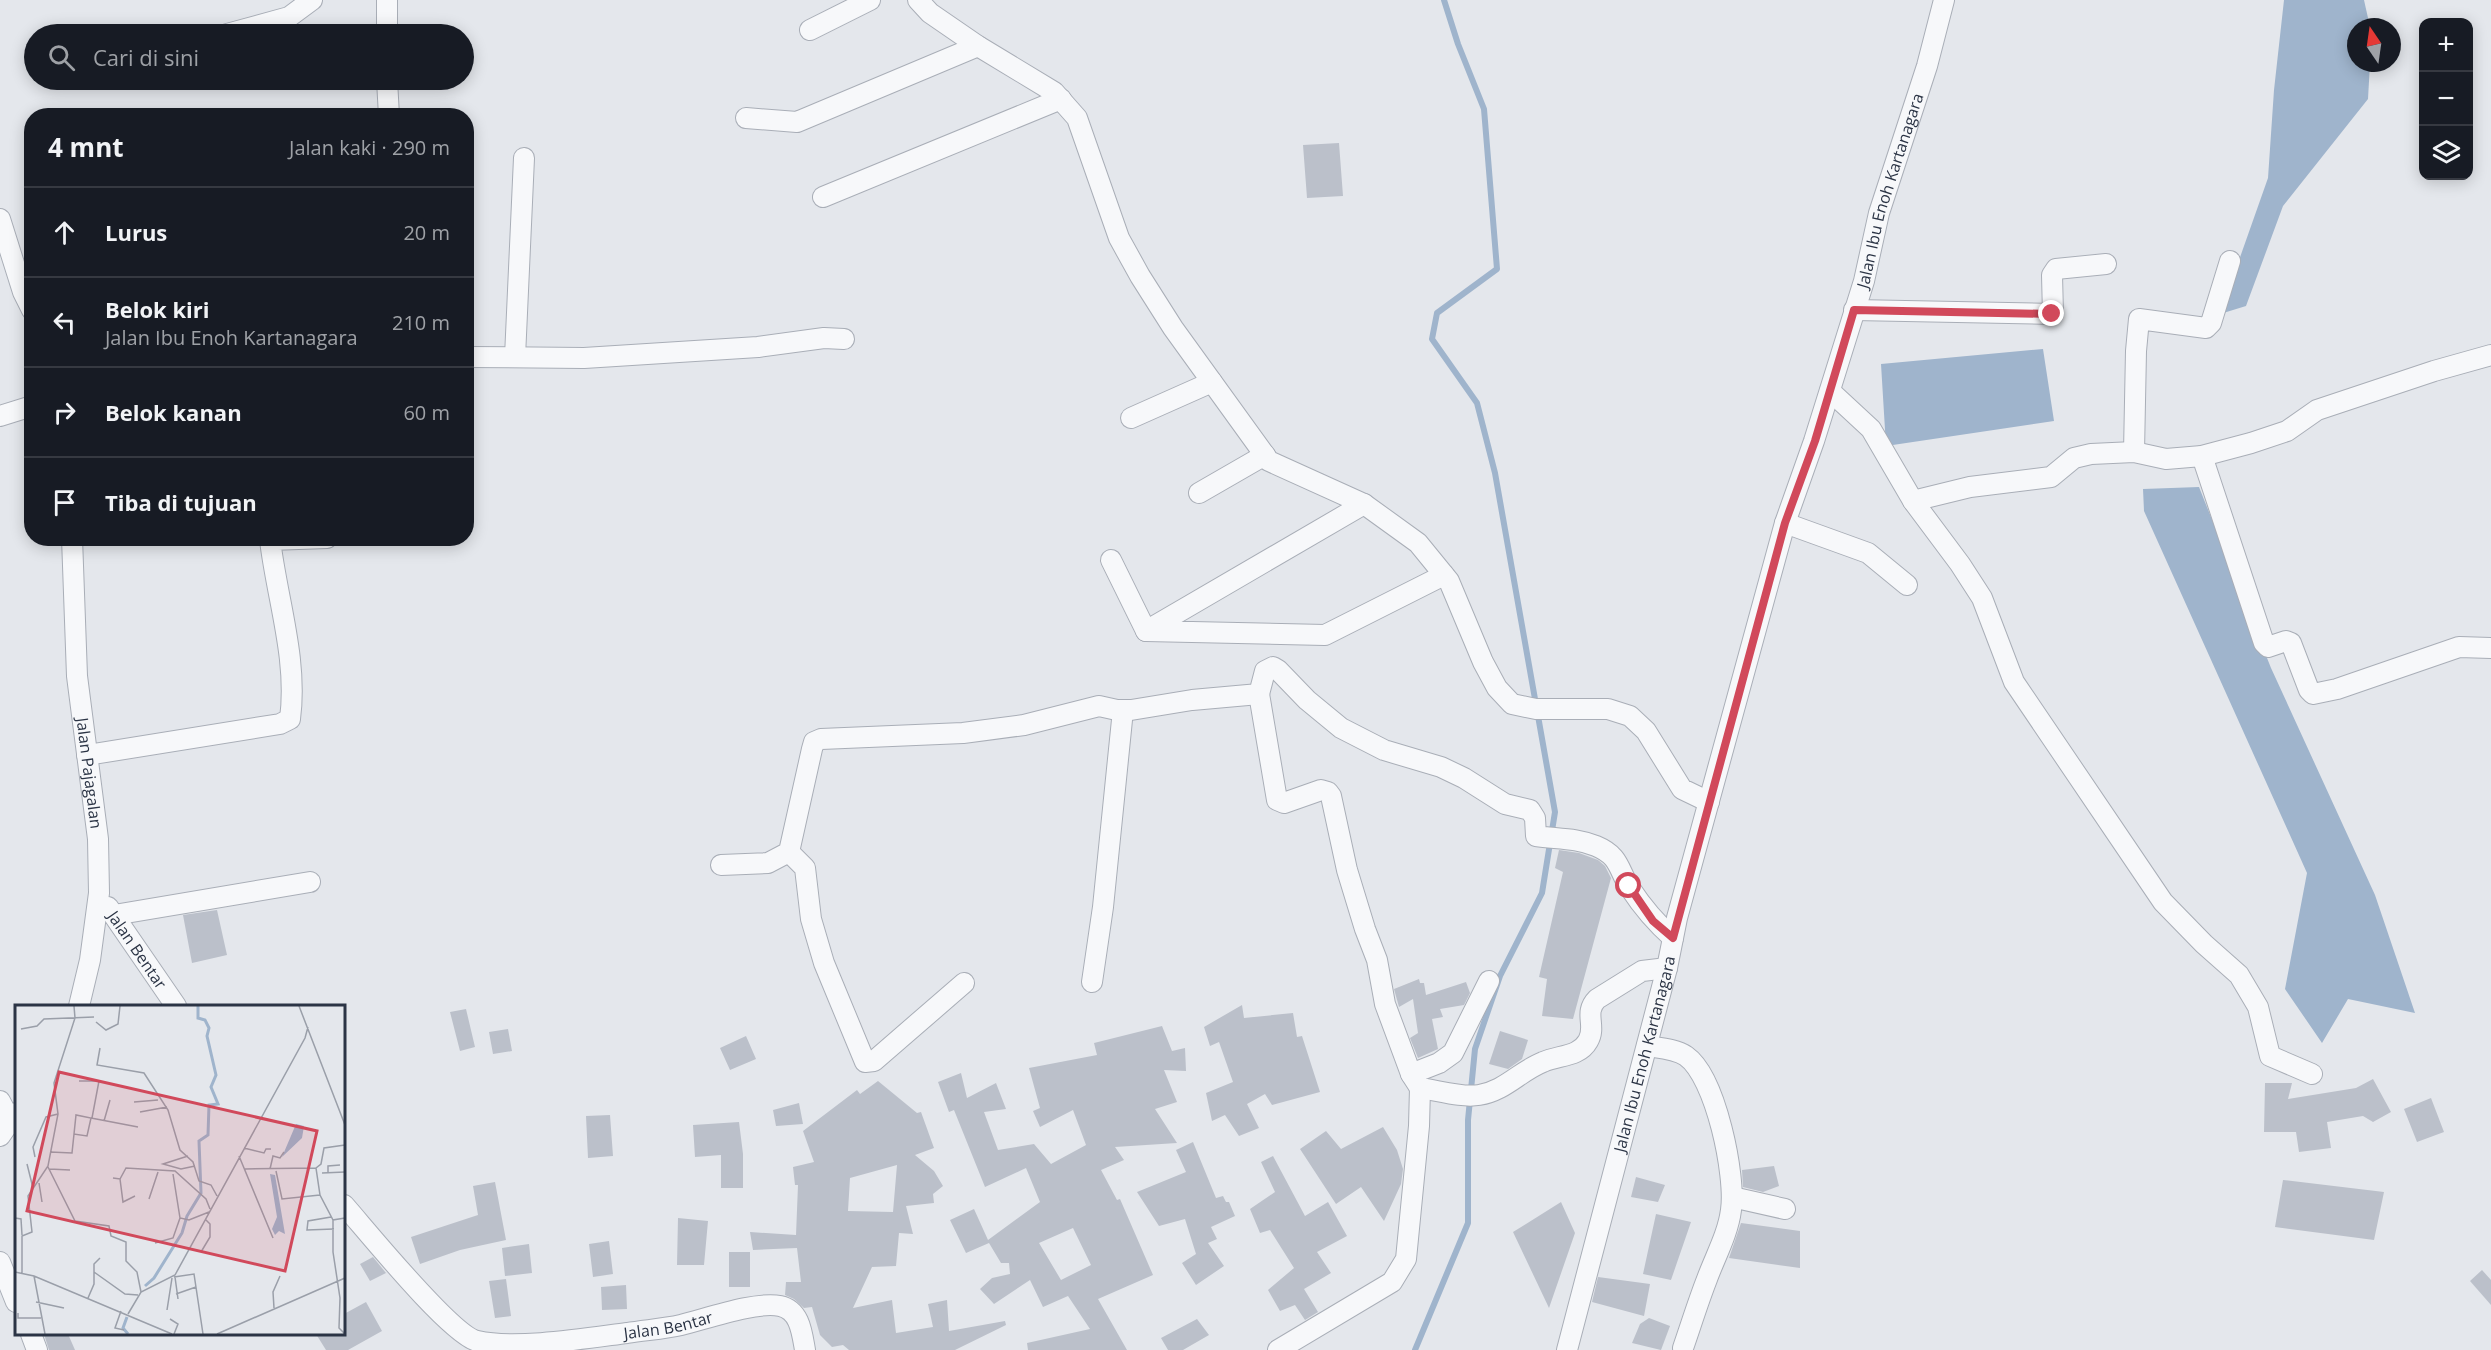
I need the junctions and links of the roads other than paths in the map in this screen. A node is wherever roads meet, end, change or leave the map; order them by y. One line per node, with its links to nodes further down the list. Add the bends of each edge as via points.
1 (312, 0): 6 (street, via 288,17)
2 (387, 0): 7 (street)
3 (870, 0): 8 (street)
4 (918, 0): 9 (street, via 930,14)
5 (1944, 0): 20 (street, Jalan Ibu Enoh Kartanagara, via 1927,66 1879,213)
6 (263, 24)
7 (387, 24)
8 (810, 30)
9 (978, 46): 11 (street); 13 (street, via 797,122)
10 (388, 90): 12 (street)
11 (1061, 99): 15 (street); 25 (street, via 1077,118 1124,247)
12 (389, 108)
13 (746, 118)
14 (524, 158): 24 (street)
15 (823, 197)
16 (0, 219): 19 (street)
17 (2230, 261): 30 (street, via 2211,323 2206,328 2139,319)
18 (2106, 264): 20 (street, via 2056,269 2052,275 2052,314)
19 (24, 296)
20 (1854, 310): 26 (street, Jalan Ibu Enoh Kartanagara)
21 (844, 339): 24 (street, via 584,358)
22 (2491, 355): 32 (street, via 2317,410 2287,431)
23 (474, 357): 24 (street)
24 (515, 357)
25 (1212, 382): 29 (street); 31 (street)
26 (1830, 391): 34 (street, via 1871,429); 36 (street, Jalan Ibu Enoh Kartanagara)
27 (24, 408): 28 (street)
28 (0, 416)
29 (1131, 418)
30 (2134, 452): 32 (street, via 2166,459); 34 (street, via 2091,454 2074,458 2051,477 1970,487)
31 (1265, 455): 33 (street); 35 (street, via 1269,461)
32 (2202, 456): 43 (street, via 2264,643 2268,647 2291,643 2313,694 2459,646)
33 (1198, 493)
34 (1913, 501): 61 (street, via 1982,598 2014,682 2163,902 2239,975 2258,1007 2270,1056)
35 (1364, 504): 40 (street, via 1418,543); 42 (street)
36 (1785, 523): 41 (street, via 1868,554); 47 (street, Jalan Ibu Enoh Kartanagara)
37 (72, 546): 46 (street, Jalan Pajagalan, via 77,676)
38 (271, 546): 46 (street, via 292,686 290,719 280,724)
39 (1111, 560): 42 (street)
40 (1444, 575): 42 (street, via 1325,635); 47 (street, via 1483,662 1497,688 1512,704 1608,709 1630,716 1646,731 1682,789)
41 (1907, 585)
42 (1146, 631)
43 (2491, 648)
44 (1259, 694): 45 (street); 53 (street, via 1265,671 1273,667 1341,728 1384,750 1441,766 1504,804 1530,810 1535,818 1536,836 1575,839 1597,846 1617,860 1653,921); 62 (street, via 1277,800 1284,803 1321,790 1331,796 1347,870 1377,960 1385,1004)
45 (1123, 710): 48 (street, via 1091,707 1024,725 963,734 821,739 814,742); 56 (street)
46 (87, 755): 51 (street, Jalan Pajagalan, via 98,839)
47 (1709, 802): 53 (street, Jalan Ibu Enoh Kartanagara)
48 (789, 852): 49 (street, via 768,863); 57 (street, via 805,868 810,910 824,963 865,1062 874,1061)
49 (721, 865)
50 (310, 882): 52 (street)
51 (99, 893): 52 (street, Jalan Bentar); 58 (street, Jalan Pajagalan)
52 (114, 915): 59 (street, Jalan Bentar)
53 (1673, 938): 54 (street, Jalan Ibu Enoh Kartanagara)
54 (1667, 968): 60 (street, Jalan Ibu Enoh Kartanagara); 62 (street, via 1642,971 1592,1004 1588,1014 1593,1030 1581,1050 1544,1061 1508,1086 1478,1095 1454,1093)
55 (1489, 981): 62 (street, via 1453,1053)
56 (1092, 982)
57 (964, 983)
58 (79, 1005)
59 (175, 1005)
60 (1647, 1046): 65 (street, via 1687,1056 1703,1077 1725,1143); 75 (street, Jalan Ibu Enoh Kartanagara)
61 (2312, 1074)
62 (1415, 1081): 74 (street, via 1419,1126 1406,1259 1392,1282)
63 (0, 1101): 64 (street)
64 (9, 1123)
65 (1732, 1197): 67 (street); 71 (street, via 1727,1228)
66 (345, 1206): 73 (street, Jalan Bentar, via 444,1317 476,1341 514,1344 593,1337 678,1326 729,1312 780,1306 800,1324)
67 (1785, 1209)
68 (0, 1262): 69 (street)
69 (15, 1300)
70 (31, 1335): 72 (street)
71 (1683, 1348)
72 (37, 1350)
73 (805, 1350)
74 (1278, 1350)
75 (1567, 1350)

